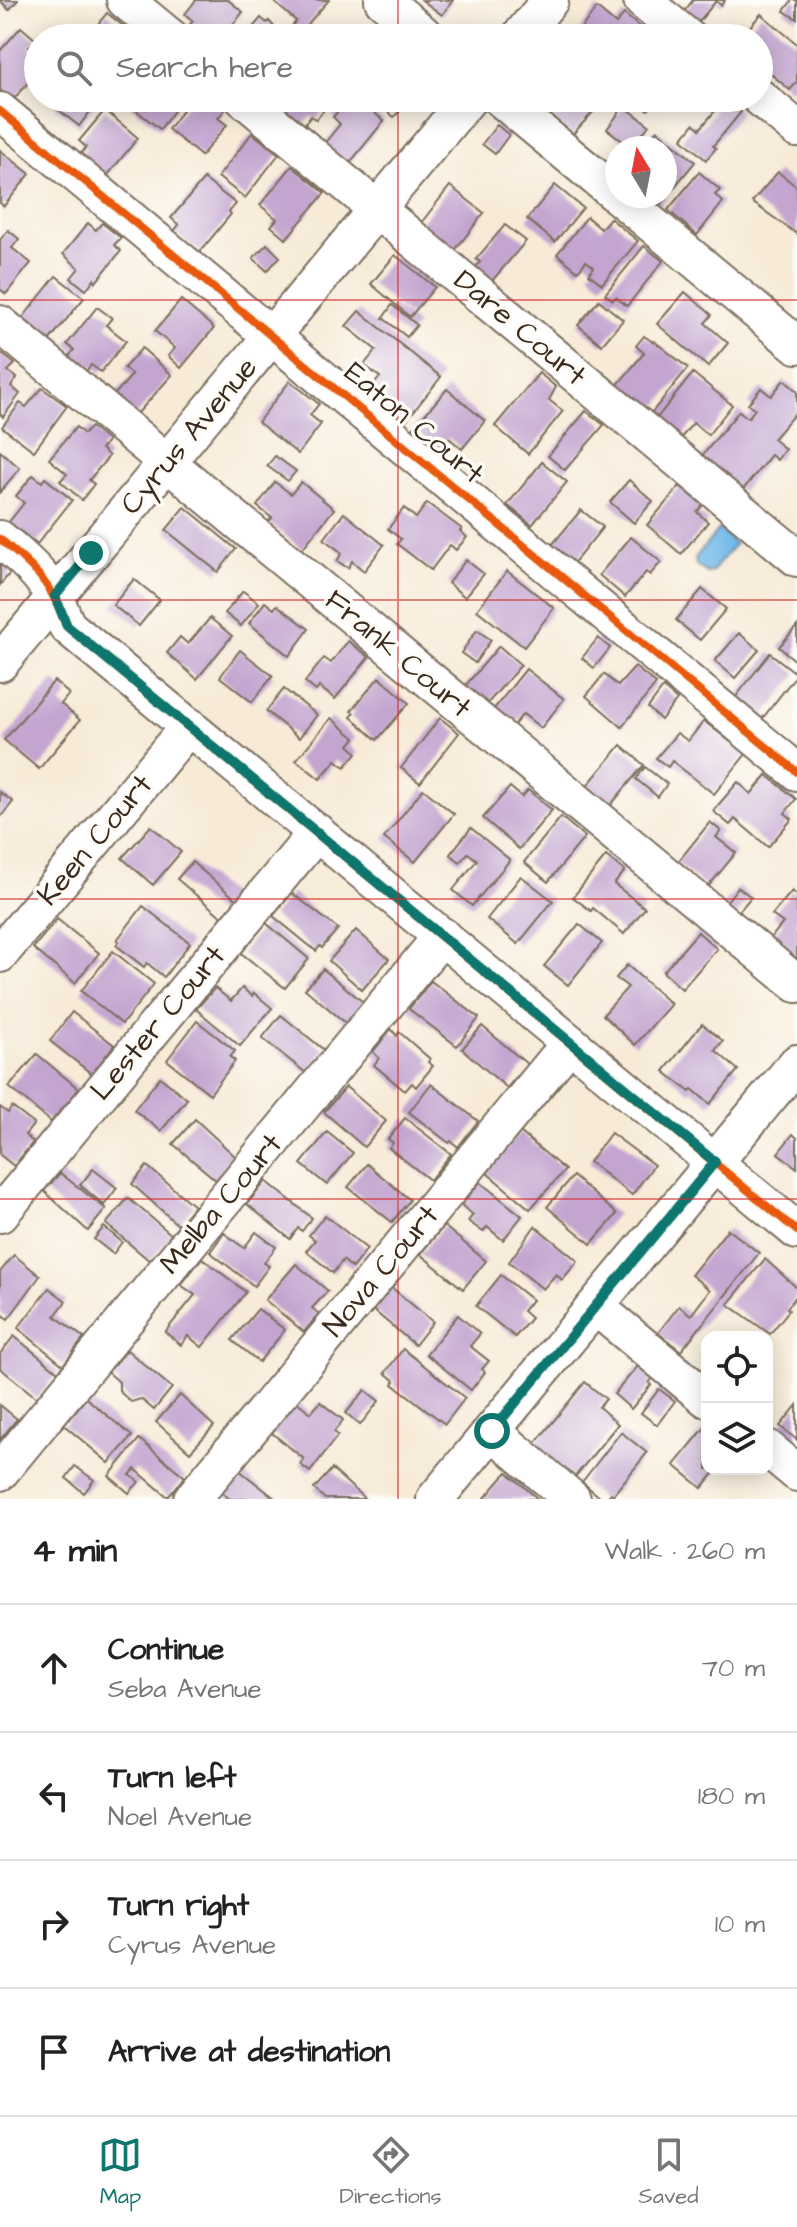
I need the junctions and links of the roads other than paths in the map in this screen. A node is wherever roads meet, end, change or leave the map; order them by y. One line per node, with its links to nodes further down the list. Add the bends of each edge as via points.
1 (125, 0): 5 (street)
2 (383, 0): 6 (street)
3 (550, 0): 7 (street)
4 (642, 0): 8 (street)
5 (154, 24)
6 (411, 24)
7 (530, 24)
8 (671, 24)
9 (773, 109): 14 (street)
10 (0, 111): 19 (street, Eaton Court)
11 (260, 112): 17 (street, Dare Court)
12 (457, 112): 17 (street, Cyrus Avenue)
13 (517, 112): 15 (street)
14 (797, 129)
15 (605, 185)
16 (632, 208): 20 (street)
17 (377, 209): 19 (street, Cyrus Avenue); 23 (street, Dare Court)
18 (0, 324): 21 (street, Frank Court)
19 (272, 337): 21 (street, Cyrus Avenue); 27 (street, Eaton Court)
20 (797, 345)
21 (167, 462): 24 (street, Cyrus Avenue); 31 (street, Frank Court)
22 (0, 539): 24 (street, via 37,570)
23 (797, 558)
24 (55, 596): 25 (street, Cyrus Avenue); 26 (street, via 67,626)
25 (0, 663)
26 (189, 726): 28 (street); 30 (street, Keen Court)
27 (797, 772)
28 (317, 832): 29 (street); 35 (street, Lester Court)
29 (442, 936): 32 (street); 41 (street, Melba Court)
30 (0, 954)
31 (797, 984)
32 (570, 1043): 34 (street); 43 (street, Nova Court)
33 (797, 1063): 34 (street)
34 (715, 1162): 36 (street); 37 (street)
35 (0, 1214)
36 (797, 1231)
37 (596, 1307): 38 (street); 39 (street)
38 (701, 1394)
39 (492, 1431): 44 (street); 45 (street)
40 (773, 1453): 42 (street)
41 (0, 1472)
42 (797, 1473)
43 (192, 1499)
44 (435, 1499)
45 (572, 1499)

